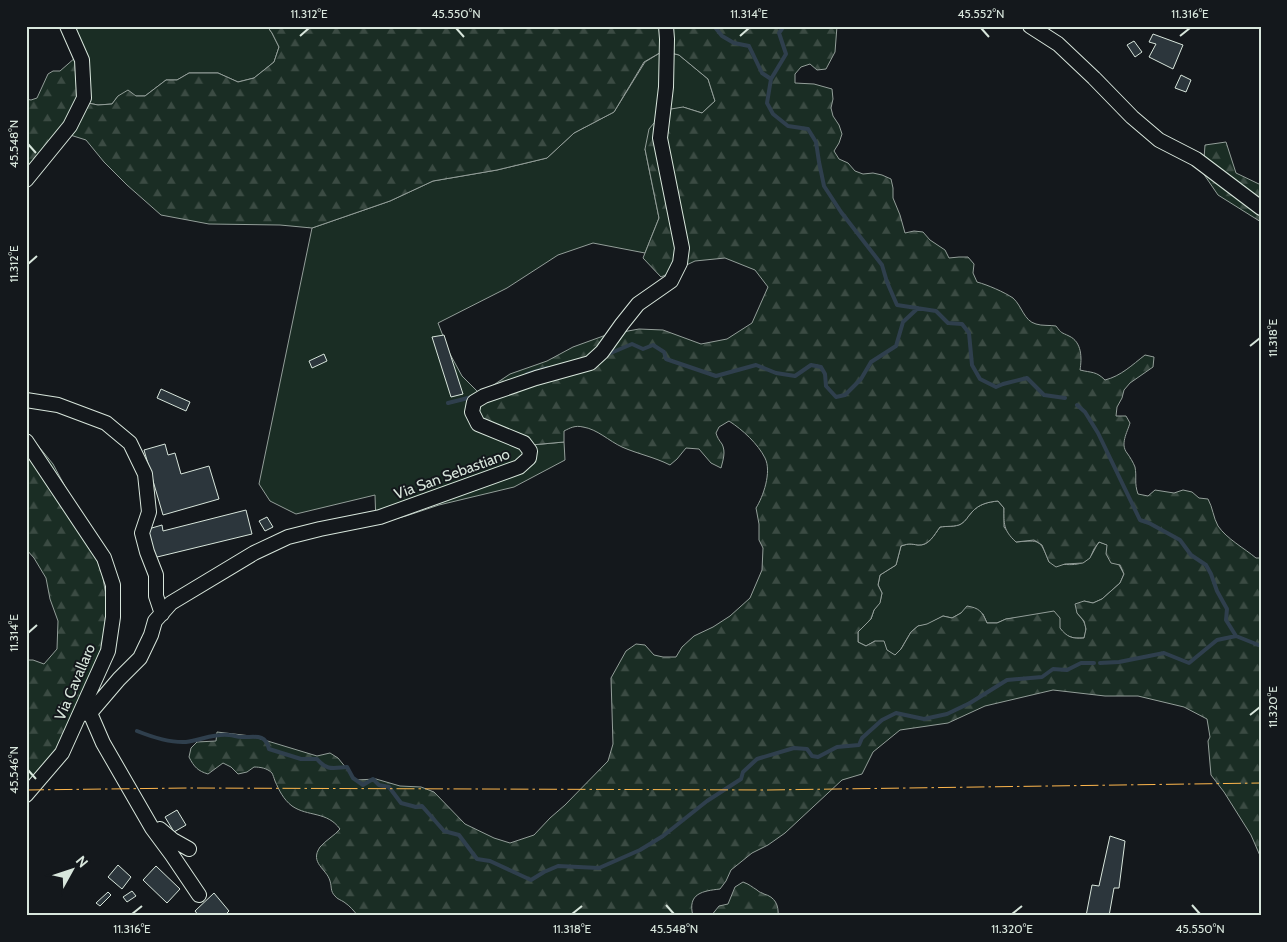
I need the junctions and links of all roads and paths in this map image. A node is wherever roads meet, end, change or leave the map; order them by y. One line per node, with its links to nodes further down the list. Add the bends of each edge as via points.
1 (67, 26): 4 (street, via 82,60 84,98 70,126)
2 (666, 26): 8 (street, Via San Sebastiano, via 666,87 660,138 682,248 680,263 671,281 638,304 590,363 536,378 474,402 472,412 478,424 524,443 530,451 529,458 519,467 380,517 320,528 288,538 254,553 212,578 171,604)
3 (1030, 26): 5 (street, via 1058,44 1159,140 1196,159)
4 (26, 180)
5 (1261, 208)
6 (26, 400): 8 (street, via 58,405 106,423 130,443 145,474 149,512 142,534 156,575 156,596)
7 (26, 441): 9 (street, Via Cavallaro, via 104,558 113,585 108,651)
8 (162, 614): 9 (street, Via San Sebastiano, via 155,621 140,658)
9 (85, 713): 10 (street, Via Cavallaro, via 62,753); 11 (street)
10 (26, 795)
11 (146, 816): 12 (street, via 173,840); 13 (street)
12 (189, 849)
13 (198, 895)

